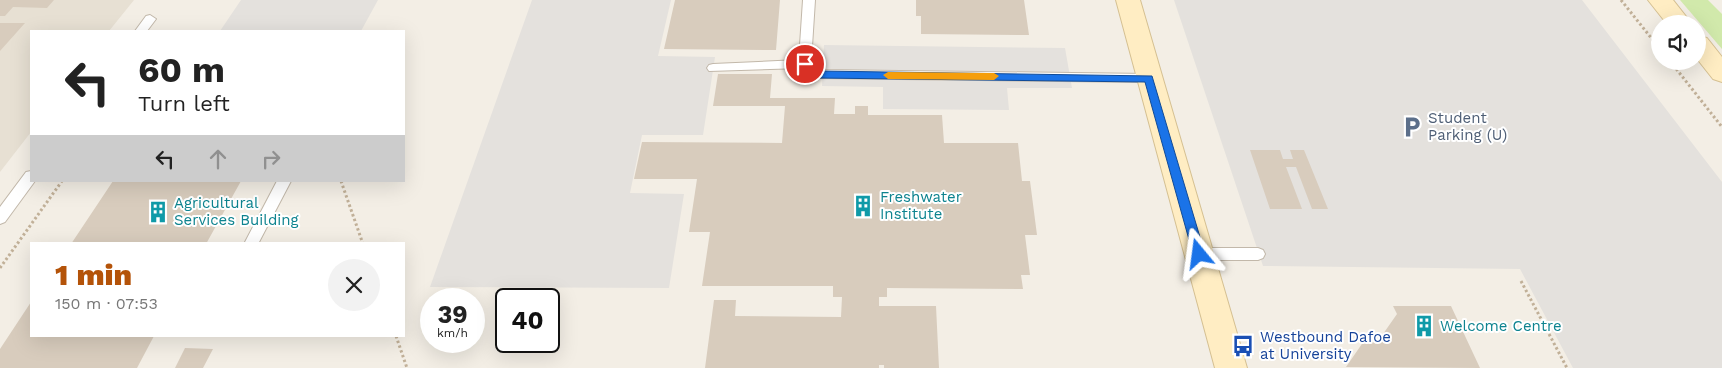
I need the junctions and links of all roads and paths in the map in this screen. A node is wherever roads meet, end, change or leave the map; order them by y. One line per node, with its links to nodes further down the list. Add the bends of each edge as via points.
1 (809, 0): 10 (lane)
2 (1128, 0): 14 (street)
3 (1621, 0): 8 (path)
4 (1660, 0): 5 (street)
5 (1672, 15)
6 (150, 19): 7 (lane)
7 (142, 30)
8 (1651, 38)
9 (1706, 54): 13 (street)
10 (805, 64): 11 (lane); 14 (lane, via 819,74)
11 (713, 68)
12 (1677, 70): 15 (path)
13 (1722, 73)
14 (1149, 78): 23 (street)
15 (1722, 127)
16 (30, 177): 20 (lane)
17 (61, 182): 25 (path)
18 (283, 182): 21 (lane)
19 (342, 182): 22 (path)
20 (0, 218)
21 (252, 242)
22 (363, 242)
23 (1199, 254): 24 (lane); 29 (street)
24 (1258, 254)
25 (0, 268)
26 (1521, 282): 30 (path)
27 (396, 337): 28 (path)
28 (407, 368)
29 (1231, 368)
30 (1567, 368)

